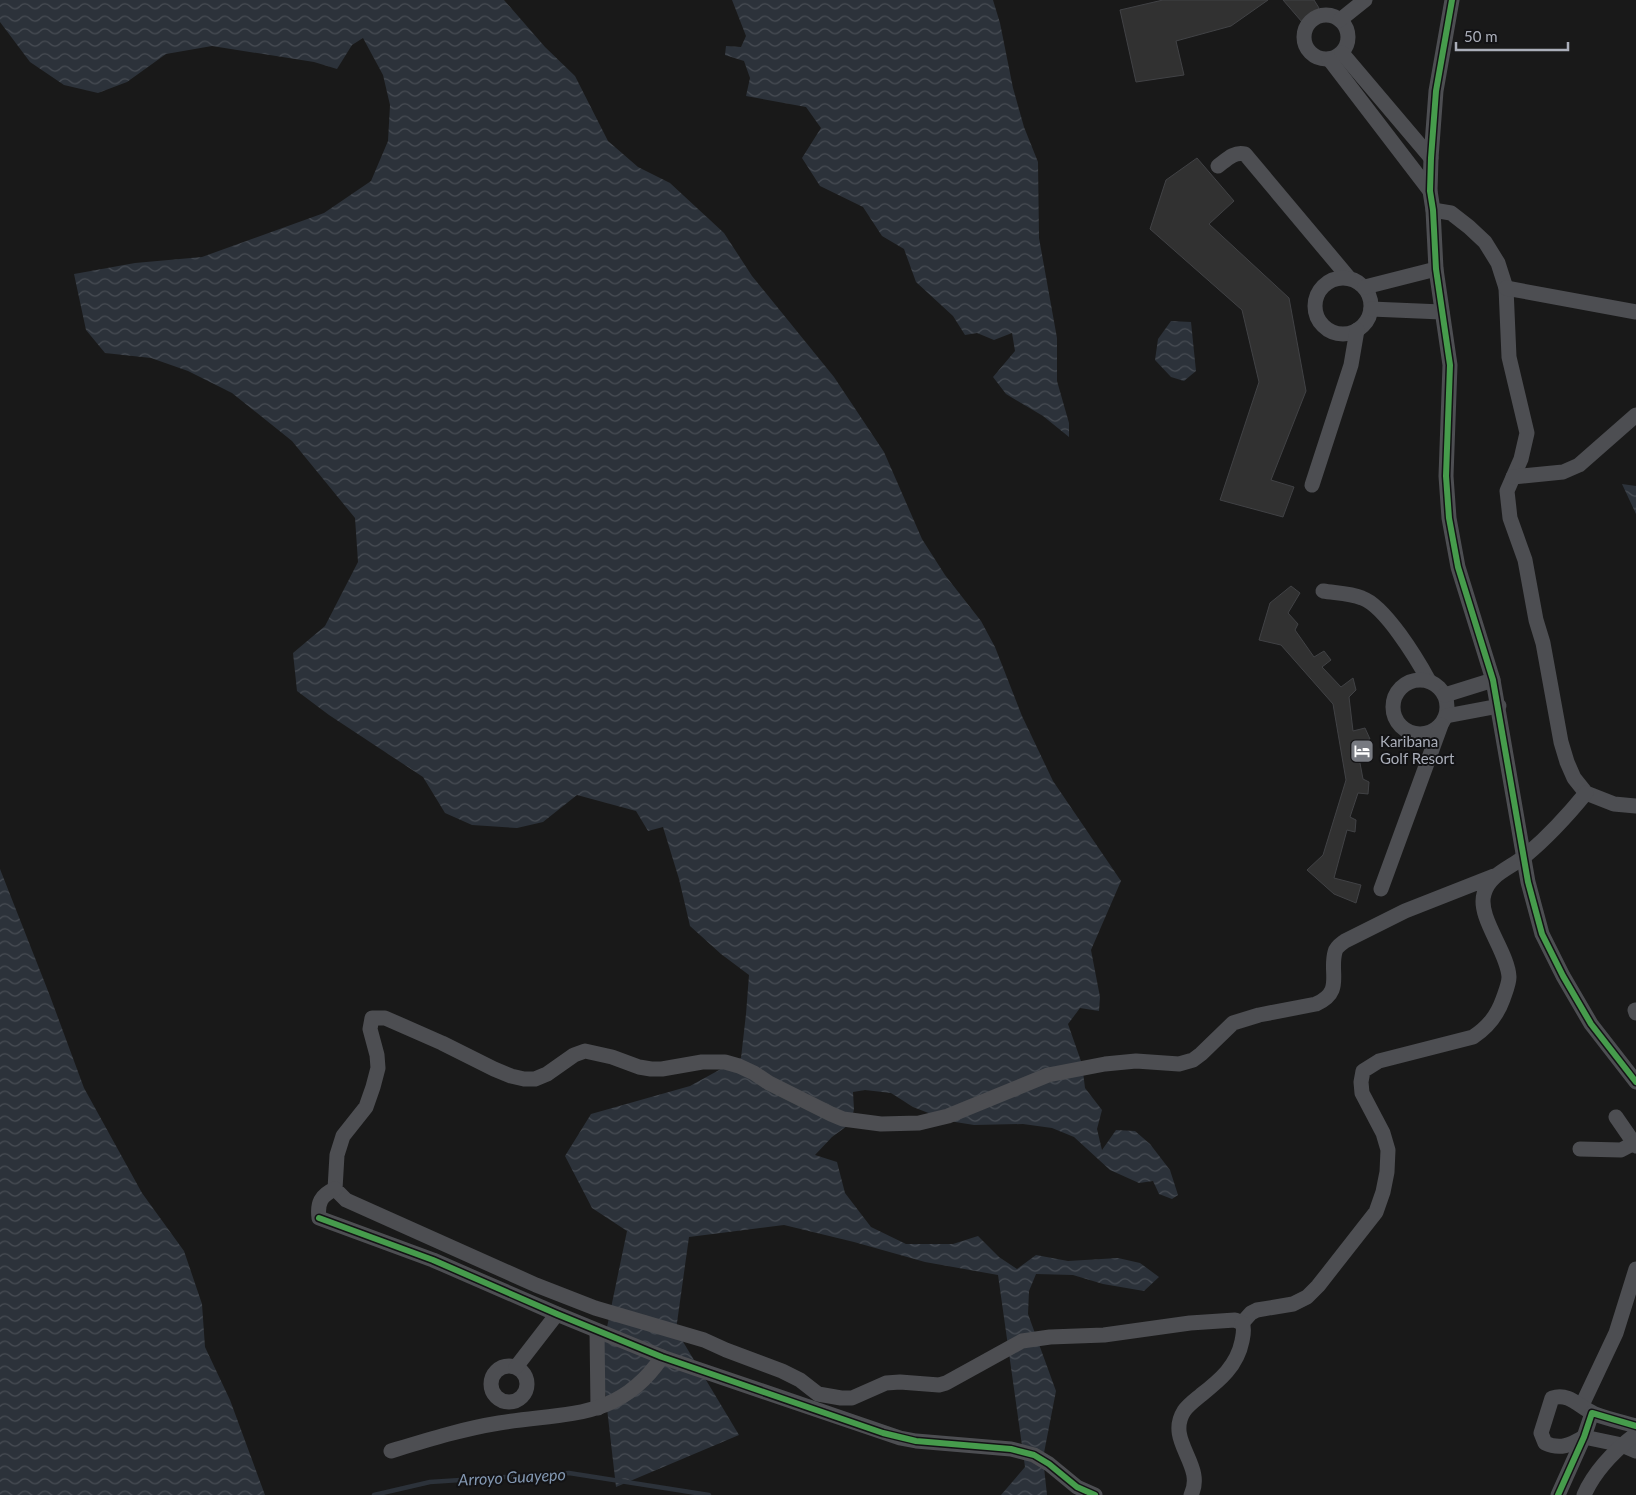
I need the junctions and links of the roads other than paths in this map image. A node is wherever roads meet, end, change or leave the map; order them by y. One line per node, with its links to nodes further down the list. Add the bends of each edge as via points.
1 (1365, 0): 3 (street)
2 (1452, 0): 5 (street, via 1436,90)
3 (1340, 20): 4 (street, via 1348,40); 4 (street, via 1320,16 1308,24 1305,31 1305,46 1309,52 1315,56)
4 (1336, 56): 5 (street); 7 (street)
5 (1431, 158): 7 (street)
6 (1218, 166): 10 (street, via 1234,154 1245,154)
7 (1430, 191): 8 (street)
8 (1433, 210): 9 (street); 12 (street, via 1451,213 1485,242 1498,263)
9 (1436, 269): 11 (street); 14 (street)
10 (1349, 278): 11 (street); 16 (street, via 1332,280 1324,285 1318,292 1315,310 1323,326 1330,331 1339,334)
11 (1364, 287): 13 (street, via 1370,297)
12 (1506, 288): 15 (street); 18 (street, via 1509,357 1527,433 1521,459)
13 (1371, 309): 14 (street); 16 (street)
14 (1442, 312): 21 (street, via 1450,365 1446,476 1449,518 1458,566)
15 (1636, 312)
16 (1357, 330): 19 (street, via 1351,365)
17 (1636, 414): 18 (street, via 1579,464 1563,472)
18 (1512, 477): 26 (street, via 1507,491 1510,518 1525,560 1536,620 1544,643 1561,742 1566,762)
19 (1312, 485)
20 (1323, 591): 22 (street, via 1360,597 1377,607 1418,659)
21 (1494, 680): 23 (street); 24 (street)
22 (1429, 681): 23 (street); 25 (street, via 1408,682 1400,689 1394,698 1396,719 1402,728 1422,734 1433,731)
23 (1445, 695): 25 (street, via 1448,705)
24 (1499, 706): 25 (street); 28 (street)
25 (1444, 720): 30 (street)
26 (1586, 793): 27 (street, via 1614,804); 28 (street)
27 (1636, 806)
28 (1525, 856): 29 (street); 31 (street, via 1528,882 1542,934 1591,1024)
29 (1494, 876): 35 (street, via 1356,934 1338,946 1333,989 1323,1000 1233,1023 1194,1060 1179,1064 1136,1061 1105,1064 1048,1075 948,1116 919,1123 881,1124 843,1119 754,1073 725,1062 651,1069 585,1051 547,1074 524,1079 378,1016 370,1022 378,1068 366,1107 343,1136 337,1155); 38 (street, via 1484,892 1483,903 1509,977 1501,1006 1494,1018 1473,1037 1379,1061 1363,1071 1362,1093 1383,1133 1388,1150 1387,1172 1376,1212 1307,1297 1293,1304 1257,1310)
30 (1381, 889)
31 (1636, 1082)
32 (1616, 1117): 33 (street)
33 (1635, 1144): 34 (street, via 1622,1150)
34 (1580, 1149)
35 (335, 1189): 37 (street, via 320,1199 319,1218 433,1260); 38 (street, via 346,1200 536,1285 596,1308 704,1340 782,1371 818,1394 829,1397 852,1398 886,1383 946,1383 1022,1341 1235,1320)
36 (1636, 1269): 43 (street)
37 (557, 1314): 39 (street); 41 (street)
38 (1242, 1323): 51 (street, via 1242,1344 1229,1371 1184,1410 1180,1421 1183,1447 1195,1473)
39 (597, 1331): 40 (street); 42 (street)
40 (662, 1357): 42 (street, via 636,1388); 50 (street, via 900,1438 1011,1449 1034,1455 1077,1487)
41 (516, 1366)
42 (598, 1408): 48 (street, via 563,1416 497,1423)
43 (1587, 1409): 44 (street); 46 (street); 46 (street, via 1563,1397 1552,1398 1540,1433 1545,1443 1552,1446 1567,1446)
44 (1636, 1426)
45 (1636, 1434): 47 (street)
46 (1584, 1437): 47 (street); 52 (street)
47 (1622, 1445): 49 (street); 53 (street, via 1605,1461)
48 (391, 1450)
49 (1636, 1451)
50 (1095, 1495)
51 (1192, 1495)
52 (1558, 1495)
53 (1584, 1495)

